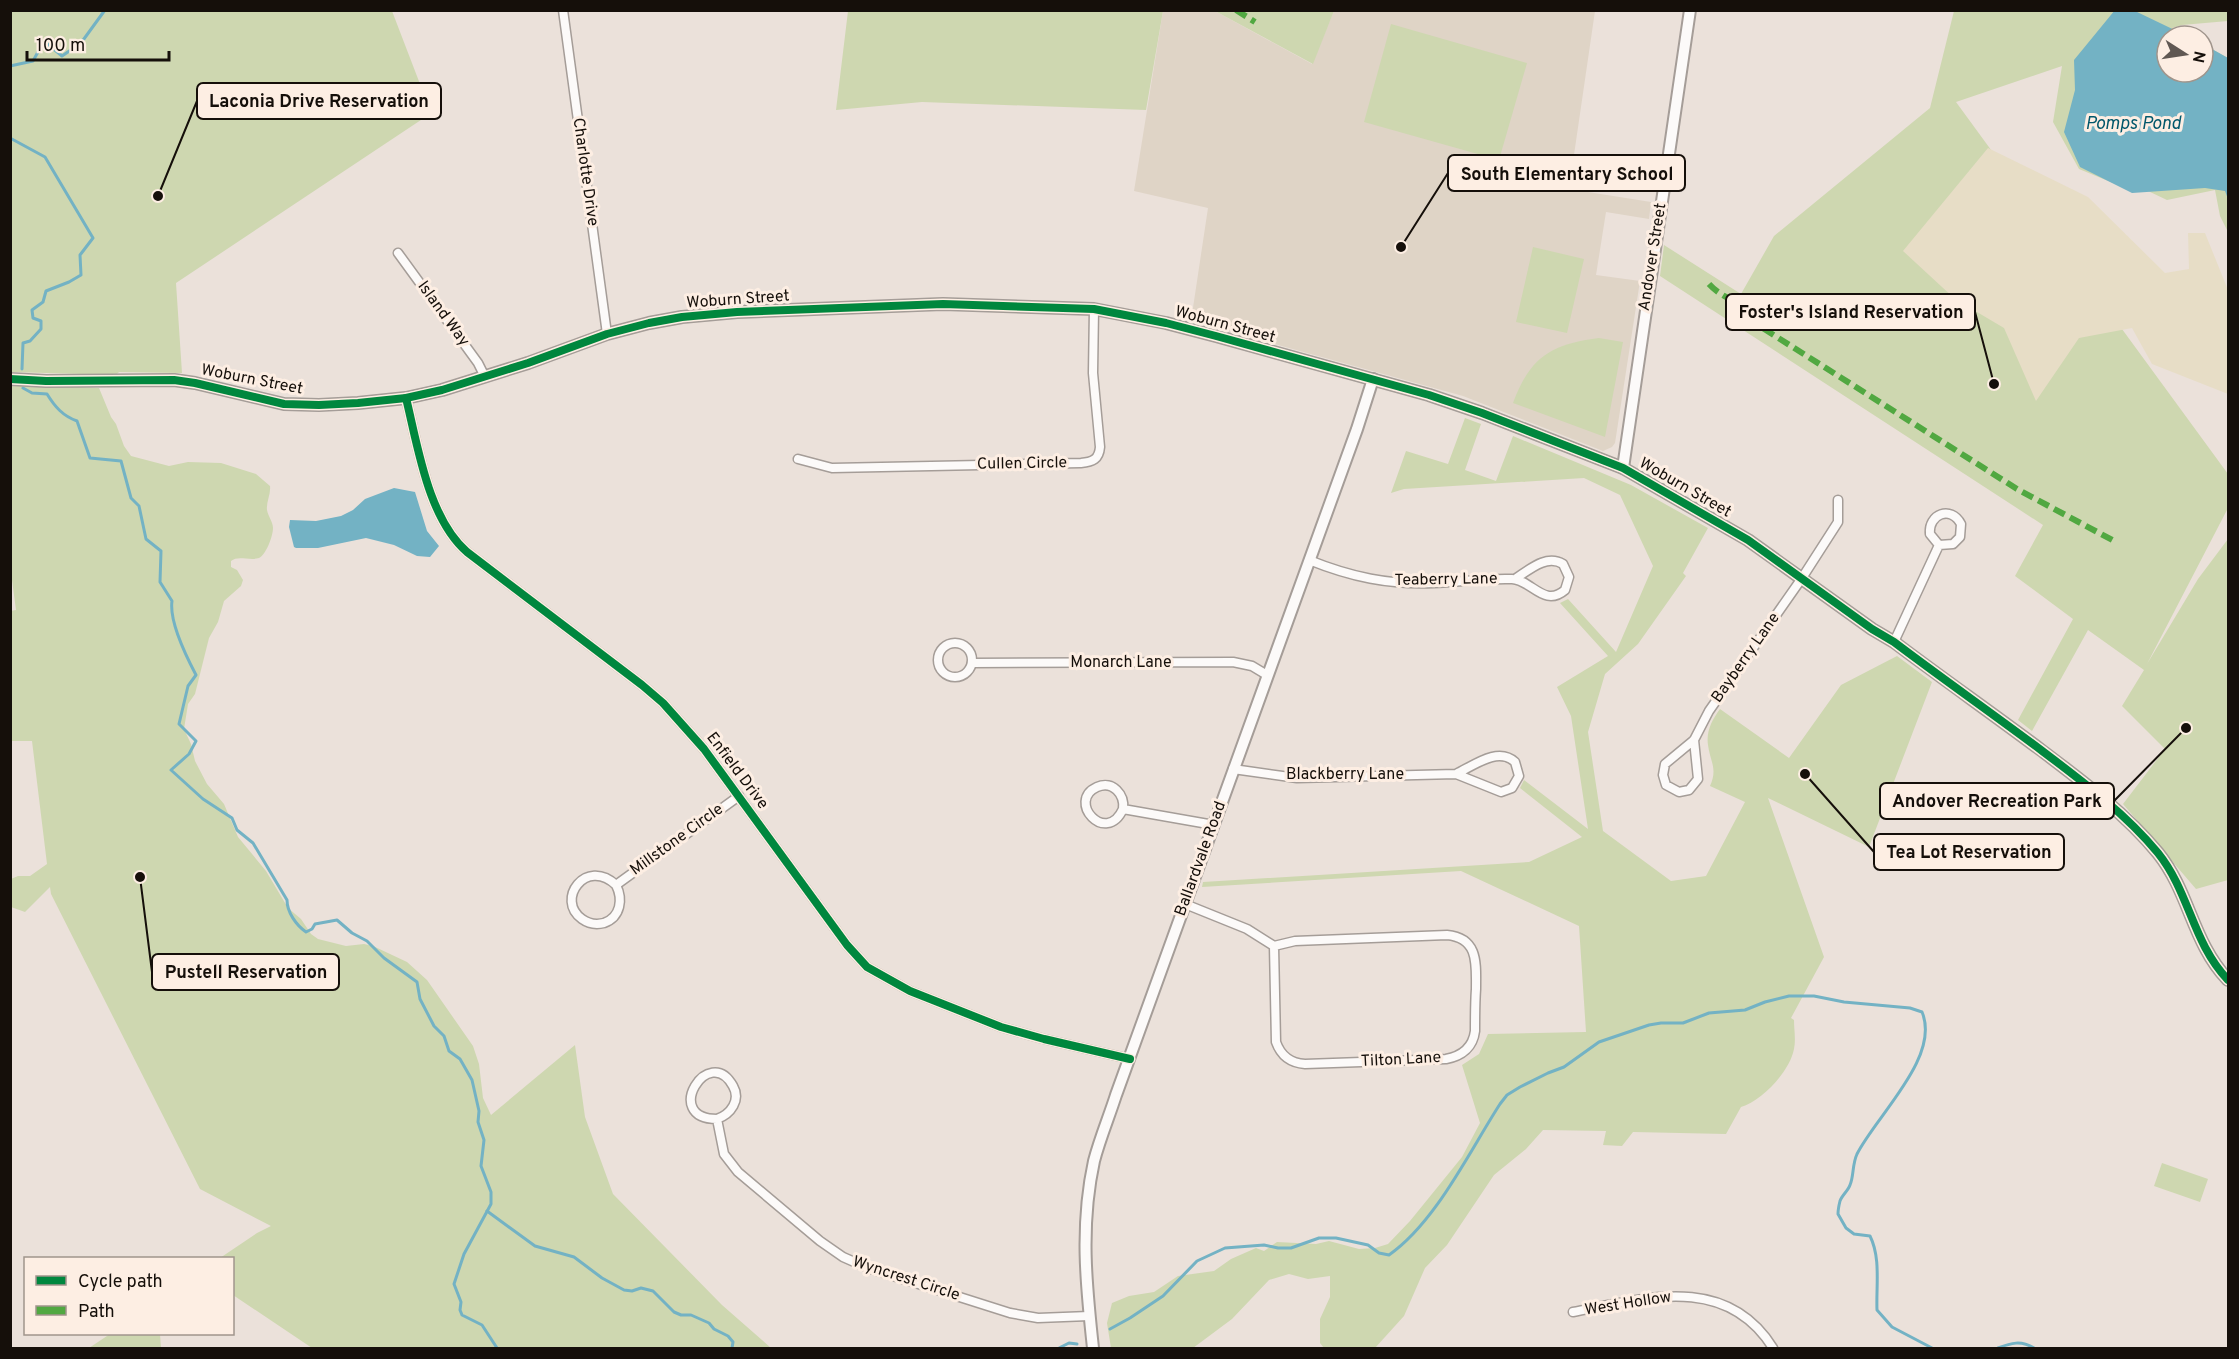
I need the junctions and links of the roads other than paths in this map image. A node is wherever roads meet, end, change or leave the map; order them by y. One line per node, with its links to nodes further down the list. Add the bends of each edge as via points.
1 (563, 10): 5 (street, Charlotte Drive)
2 (1690, 10): 11 (street, Andover Street)
3 (398, 253): 6 (street, Island Way)
4 (1094, 309): 5 (street, Woburn Street, via 943,304 748,312 649,322); 8 (street, Woburn Street, via 1166,323); 10 (street, Cullen Circle, via 1100,447 1099,456 1093,461 832,468)
5 (607, 334): 6 (street, Woburn Street)
6 (485, 377): 9 (street, Woburn Street)
7 (10, 379): 9 (street, Woburn Street, via 185,381 301,405)
8 (1373, 379): 11 (street, Woburn Street, via 1482,413); 14 (street, Ballardvale Road)
9 (406, 398): 23 (street, Enfield Drive, via 436,509 453,538 663,703)
10 (798, 459)
11 (1623, 468): 15 (street, Woburn Street, via 1748,540)
12 (1838, 500): 15 (street, Bayberry Lane, via 1838,522)
13 (1939, 545): 13 (street, via 1953,544 1962,534 1960,520 1952,514 1937,515 1930,523 1930,534); 17 (street)
14 (1309, 560): 16 (street, Teaberry Lane, via 1346,574 1394,582); 19 (street, Ballardvale Road)
15 (1802, 578): 17 (street, Woburn Street); 20 (street, Bayberry Lane, via 1709,711)
16 (1515, 579): 16 (street, Teaberry Lane, via 1551,597 1565,590 1569,577 1563,564 1550,560)
17 (1894, 642): 29 (street, Woburn Street, via 2085,783 2138,831 2178,885 2198,937)
18 (972, 663): 18 (street, Monarch Lane, via 970,652 957,642 942,648 937,658 940,669 949,676 961,676); 19 (street, Monarch Lane, via 1233,662 1252,666)
19 (1267, 675): 21 (street, Ballardvale Road)
20 (1694, 740): 20 (street, Bayberry Lane, via 1664,767 1664,782 1675,791 1689,790 1698,779)
21 (1233, 769): 22 (street, Blackberry Lane, via 1297,778); 25 (street, Ballardvale Road)
22 (1456, 774): 22 (street, Blackberry Lane, via 1501,792 1512,788 1519,776 1512,759 1499,755)
23 (739, 796): 26 (street, Millstone Circle); 30 (street, Enfield Drive, via 847,945 877,974 1001,1027)
24 (1123, 809): 24 (street, via 1123,797 1109,786 1097,787 1086,801 1092,818 1104,823 1116,819); 25 (street)
25 (1214, 825): 27 (street, Ballardvale Road)
26 (616, 885): 26 (street, Millstone Circle, via 603,876 580,881 572,895 578,917 601,924 615,916 621,900)
27 (1185, 904): 28 (street, via 1247,929); 30 (street, Ballardvale Road)
28 (1274, 946): 28 (street, Tilton Lane, via 1307,941 1458,937 1468,944 1476,960 1472,1042 1459,1055 1446,1059 1292,1062 1276,1042)
29 (2229, 980)
30 (1130, 1059): 33 (street, Ballardvale Road, via 1089,1187 1084,1263)
31 (717, 1119): 31 (street, via 703,1117 691,1099 698,1079 712,1074 726,1078 735,1090 730,1112); 33 (street, Wyncrest Circle, via 724,1154 738,1172 843,1257 1010,1313 1038,1318)
32 (1573, 1312): 35 (street, West Hollow, via 1658,1297 1699,1298 1744,1317)
33 (1089, 1316): 34 (street, Ballardvale Road)
34 (1093, 1348)
35 (1773, 1348)

